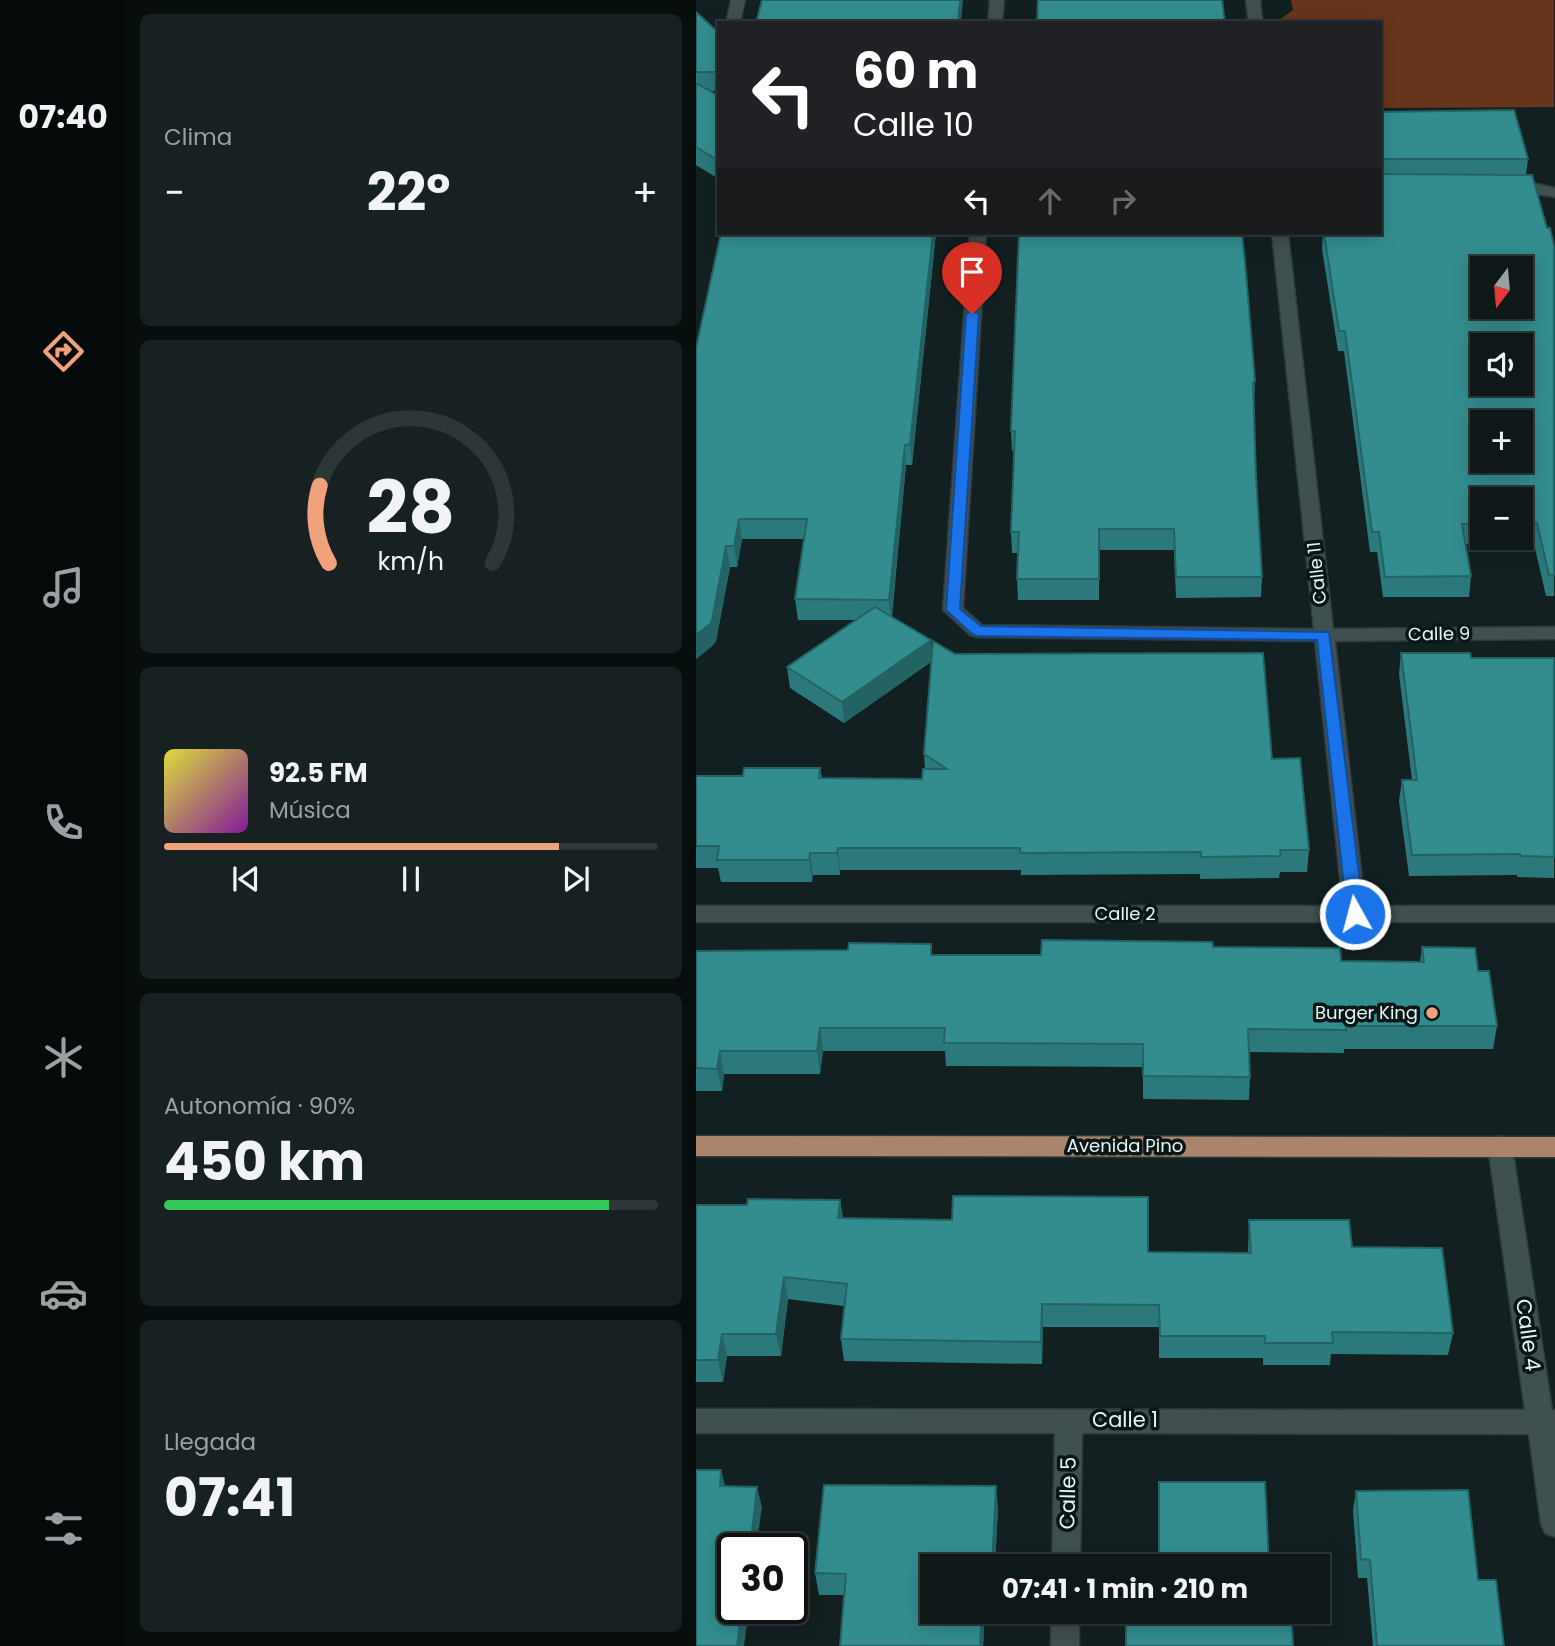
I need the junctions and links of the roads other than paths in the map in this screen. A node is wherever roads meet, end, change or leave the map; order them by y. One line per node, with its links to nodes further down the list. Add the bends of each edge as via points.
1 (738, 0): 4 (street)
2 (997, 0): 5 (street)
3 (1253, 0): 6 (street)
4 (733, 21)
5 (995, 21)
6 (1252, 21)
7 (1498, 186): 8 (street)
8 (1555, 193)
9 (978, 235): 12 (street, Calle 9, via 953,610 977,631)
10 (1280, 235): 12 (street, Calle 11)
11 (1555, 633): 12 (street, Calle 9)
12 (1324, 635): 14 (street, Calle 11)
13 (696, 914): 14 (street, Calle 2)
14 (1355, 914): 15 (street, Calle 2)
15 (1555, 914)
16 (696, 1146): 17 (main road, Avenida Pino)
17 (1500, 1146): 18 (main road, Avenida Pino); 21 (street, Calle 4)
18 (1555, 1147)
19 (1069, 1420): 20 (street, Calle 1); 21 (street, Calle 1); 23 (street, Calle 5)
20 (696, 1421)
21 (1547, 1422): 22 (street, Calle 4)
22 (1555, 1524)
23 (1066, 1554)
24 (1065, 1624): 25 (street)
25 (1065, 1646)

